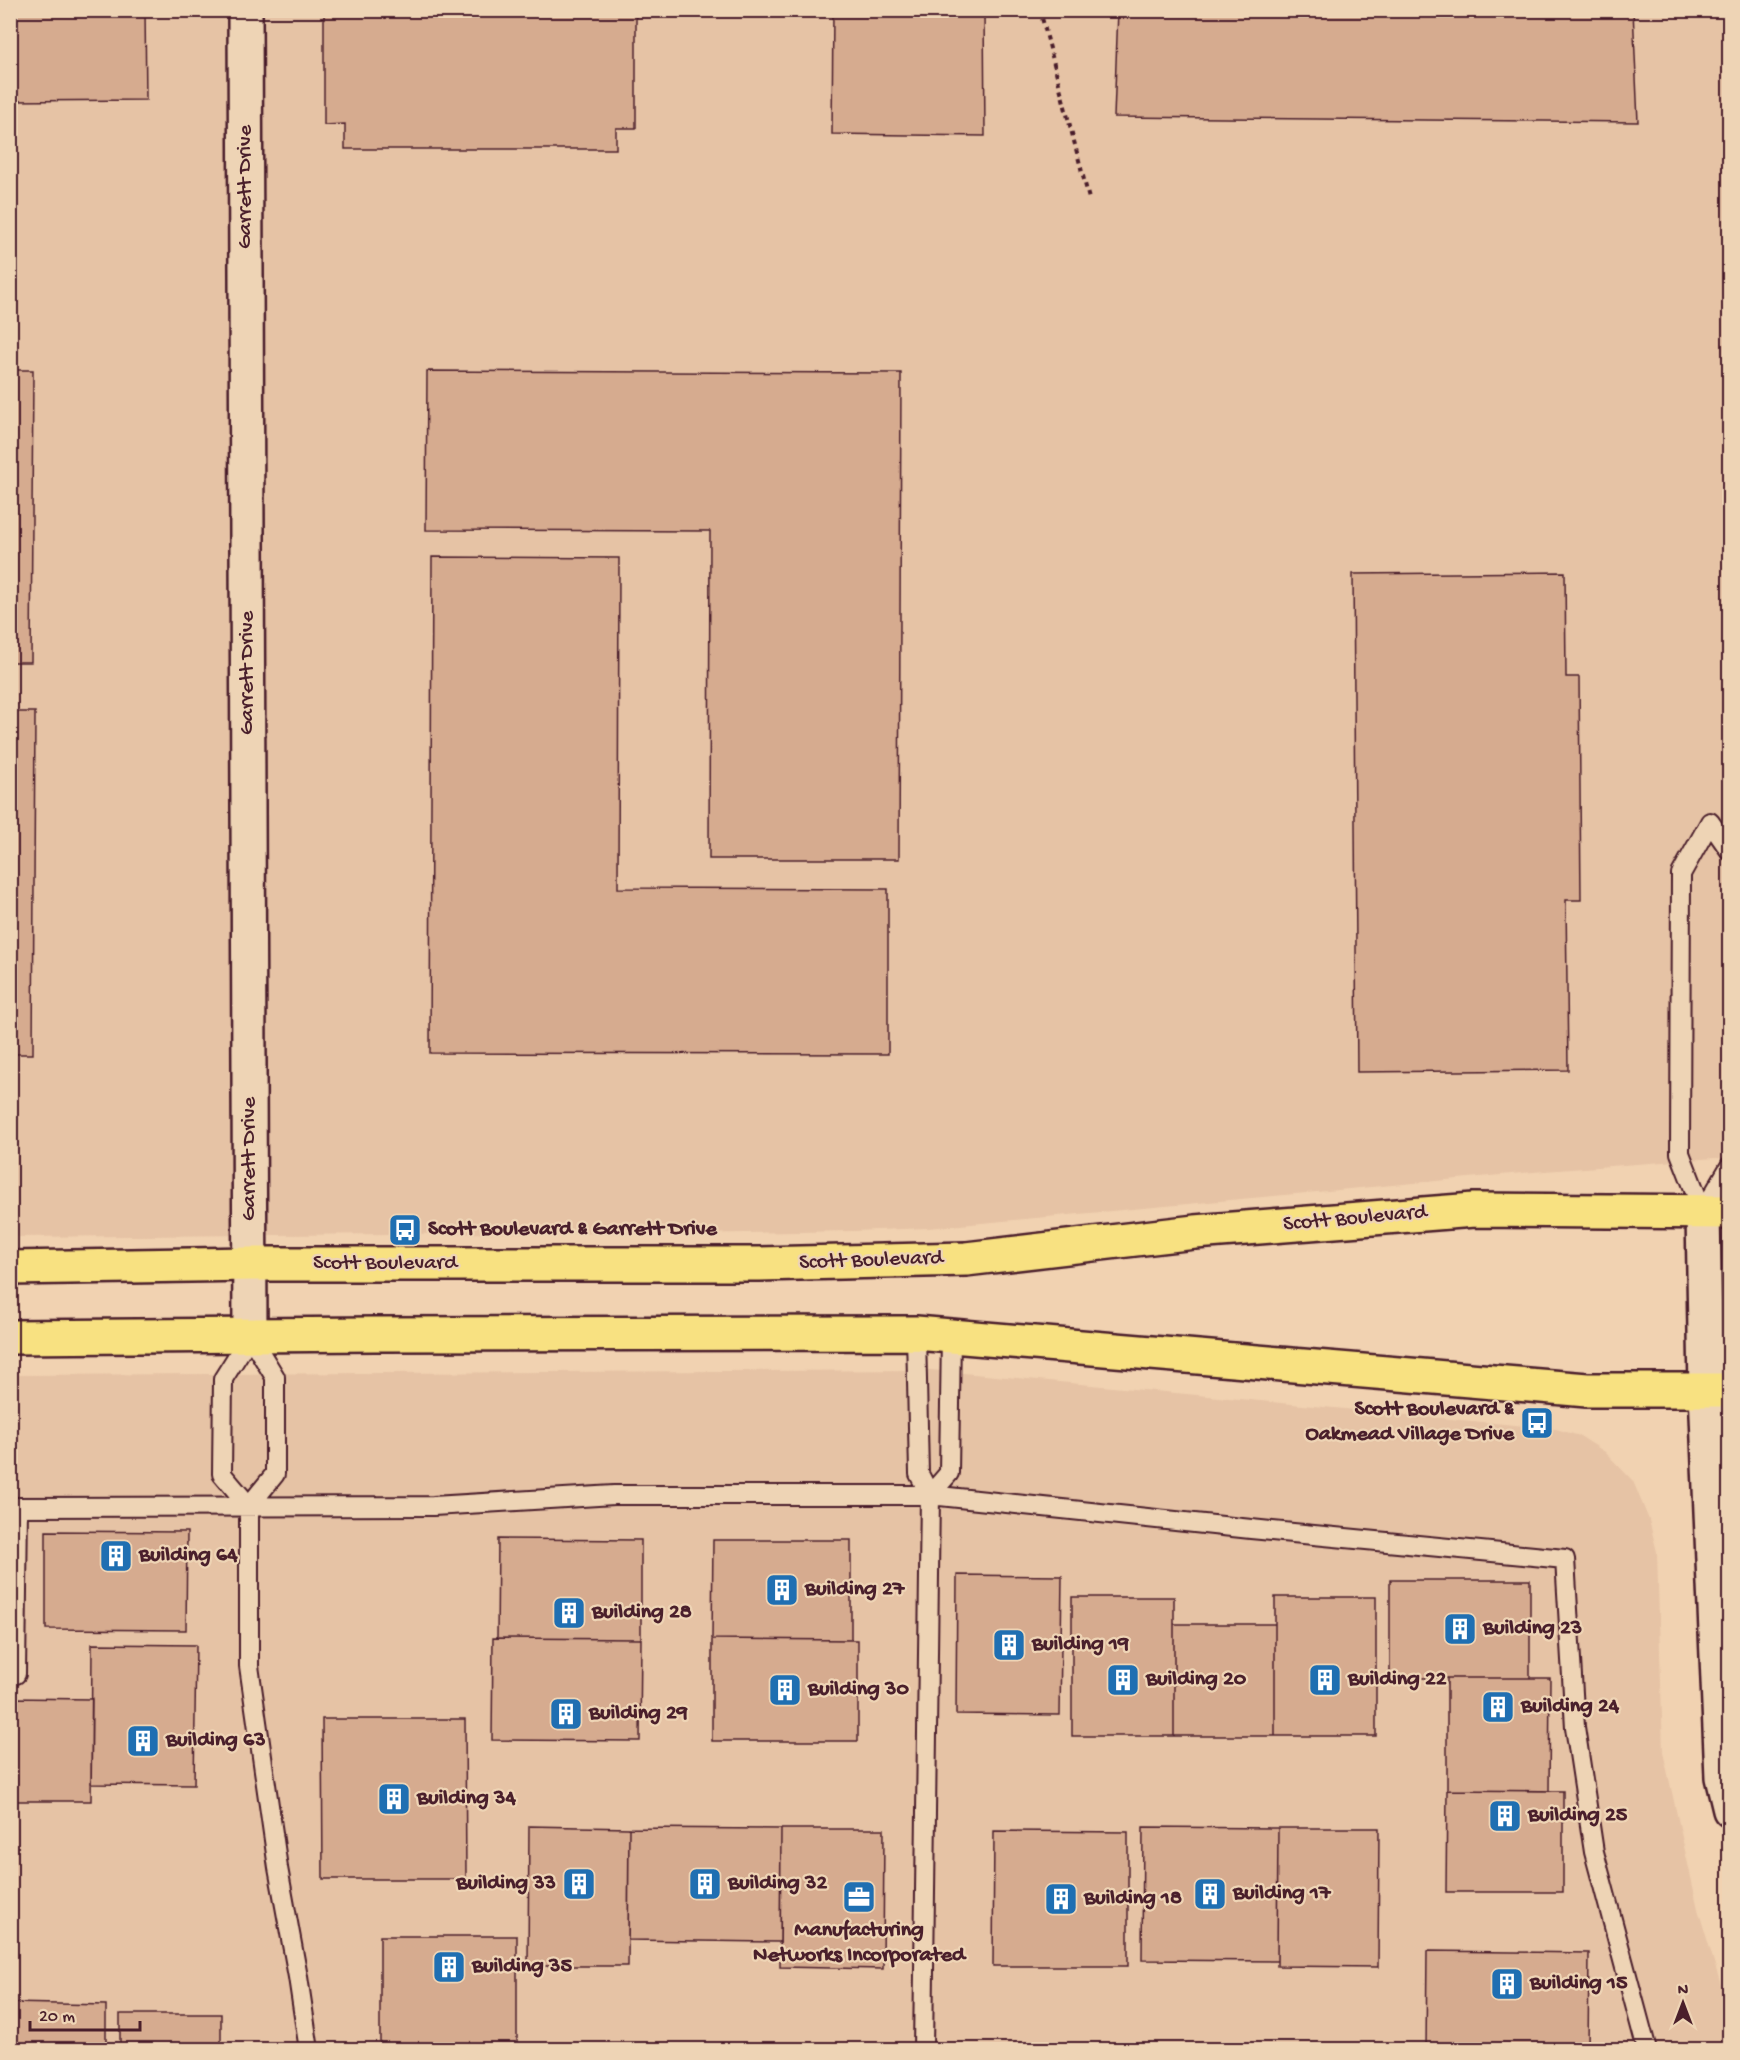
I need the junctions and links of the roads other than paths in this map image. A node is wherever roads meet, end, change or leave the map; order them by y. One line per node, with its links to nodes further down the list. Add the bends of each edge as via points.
1 (245, 10): 5 (street, Garrett Drive)
2 (1730, 851): 4 (lane, via 1710,822 1681,873 1680,1153)
3 (1730, 1166): 4 (lane)
4 (1716, 1212): 5 (main road, Scott Boulevard, via 1474,1210 1195,1232 966,1259 759,1264); 11 (street)
5 (251, 1264): 6 (main road, Scott Boulevard); 9 (street, Garrett Drive)
6 (10, 1268)
7 (916, 1333): 8 (main road); 9 (main road); 12 (lane, via 919,1474)
8 (951, 1335): 11 (main road, via 1587,1390); 12 (lane, via 949,1473)
9 (250, 1336): 10 (main road); 13 (lane, via 275,1377 275,1474); 13 (lane, via 223,1379 222,1474)
10 (10, 1337)
11 (1718, 1390): 16 (street, via 1722,1778)
12 (930, 1495): 13 (lane, via 614,1495 434,1506); 18 (lane); 19 (lane, via 1565,1559 1575,1727 1594,1852)
13 (249, 1506): 14 (lane); 17 (lane, via 249,1666)
14 (14, 1507): 15 (lane, via 16,1674)
15 (10, 1674)
16 (1730, 1810)
17 (309, 2049)
18 (923, 2049)
19 (1647, 2049)

